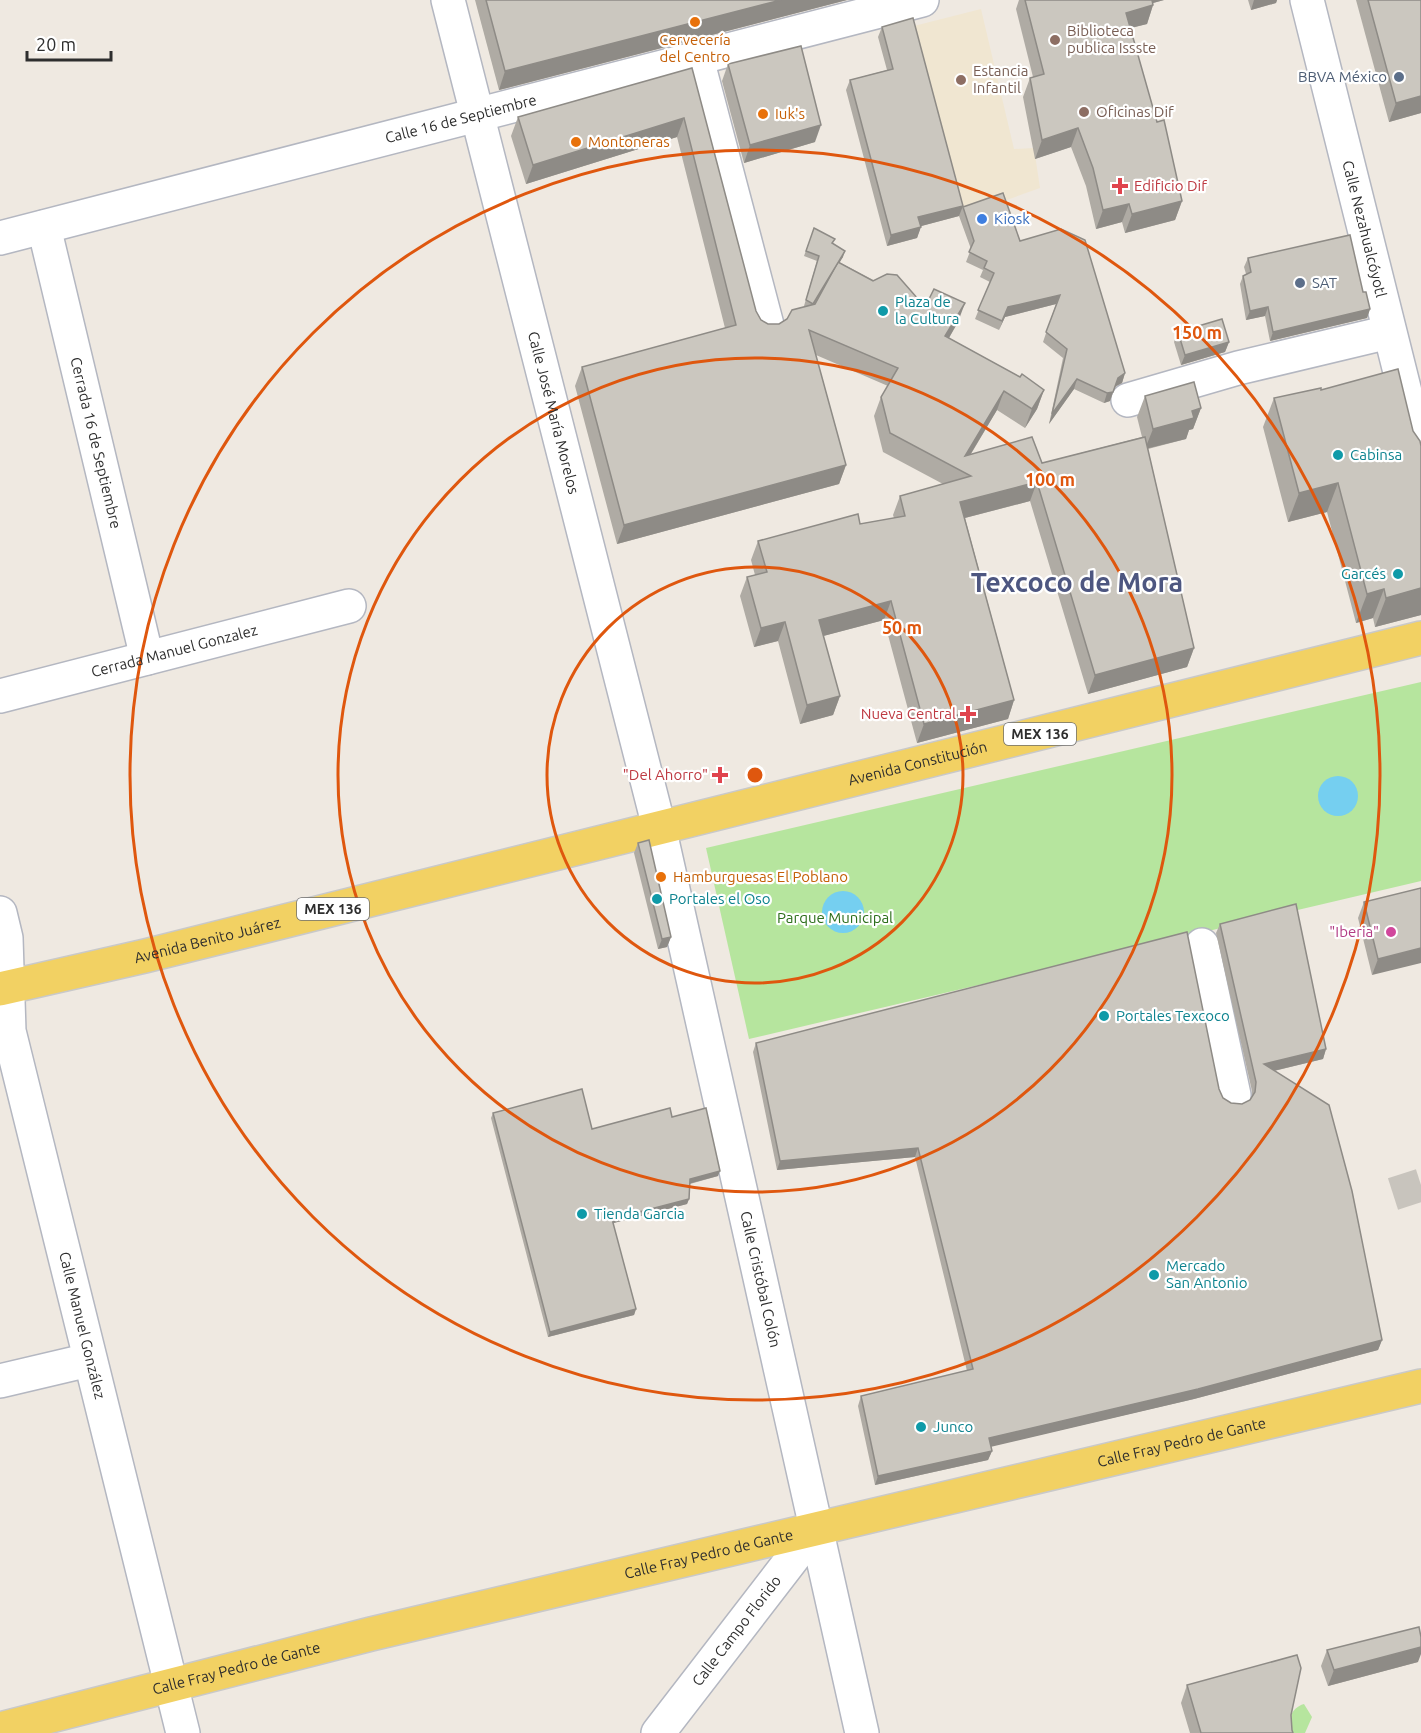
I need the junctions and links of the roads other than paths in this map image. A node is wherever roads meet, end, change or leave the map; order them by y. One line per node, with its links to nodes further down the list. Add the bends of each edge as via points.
1 (448, 0): 5 (street, Calle José María Morelos)
2 (1307, 0): 9 (street, Calle Nezahualcóyotl)
3 (901, 3): 4 (street, Calle 16 de Septiembre)
4 (697, 59): 5 (street, Calle 16 de Septiembre); 8 (street)
5 (479, 116): 6 (street, Calle 16 de Septiembre); 16 (street, Calle José María Morelos)
6 (44, 227): 7 (street, Calle 16 de Septiembre); 14 (street, Cerrada 16 de Septiembre)
7 (0, 238)
8 (767, 325)
9 (1389, 332): 10 (street, via 1238,368); 11 (street, Calle Nezahualcóyotl)
10 (1128, 400)
11 (1421, 456)
12 (349, 606): 14 (street, Cerrada Manuel Gonzalez)
13 (1421, 638): 16 (main road, Avenida Constitución / MEX 136)
14 (147, 658): 15 (street, Cerrada Manuel Gonzalez)
15 (0, 696)
16 (659, 827): 19 (main road, Avenida Benito Juárez / MEX 136); 24 (street, Calle Cristóbal Colón)
17 (0, 913): 19 (street, Calle Manuel González, via 6,938)
18 (1202, 945): 20 (street)
19 (3, 988): 21 (street, Calle Manuel González, via 9,1031)
20 (1234, 1095)
21 (89, 1360): 22 (street); 25 (street, Calle Manuel González)
22 (0, 1381)
23 (1421, 1386): 24 (main road, Calle Fray Pedro de Gante)
24 (816, 1528): 25 (main road, Calle Fray Pedro de Gante); 28 (street, Calle Campo Florido); 29 (street, Calle Cristóbal Colón)
25 (171, 1685): 26 (main road, Calle Fray Pedro de Gante); 27 (street, Calle Manuel González)
26 (0, 1729)
27 (183, 1733)
28 (658, 1733)
29 (862, 1733)

